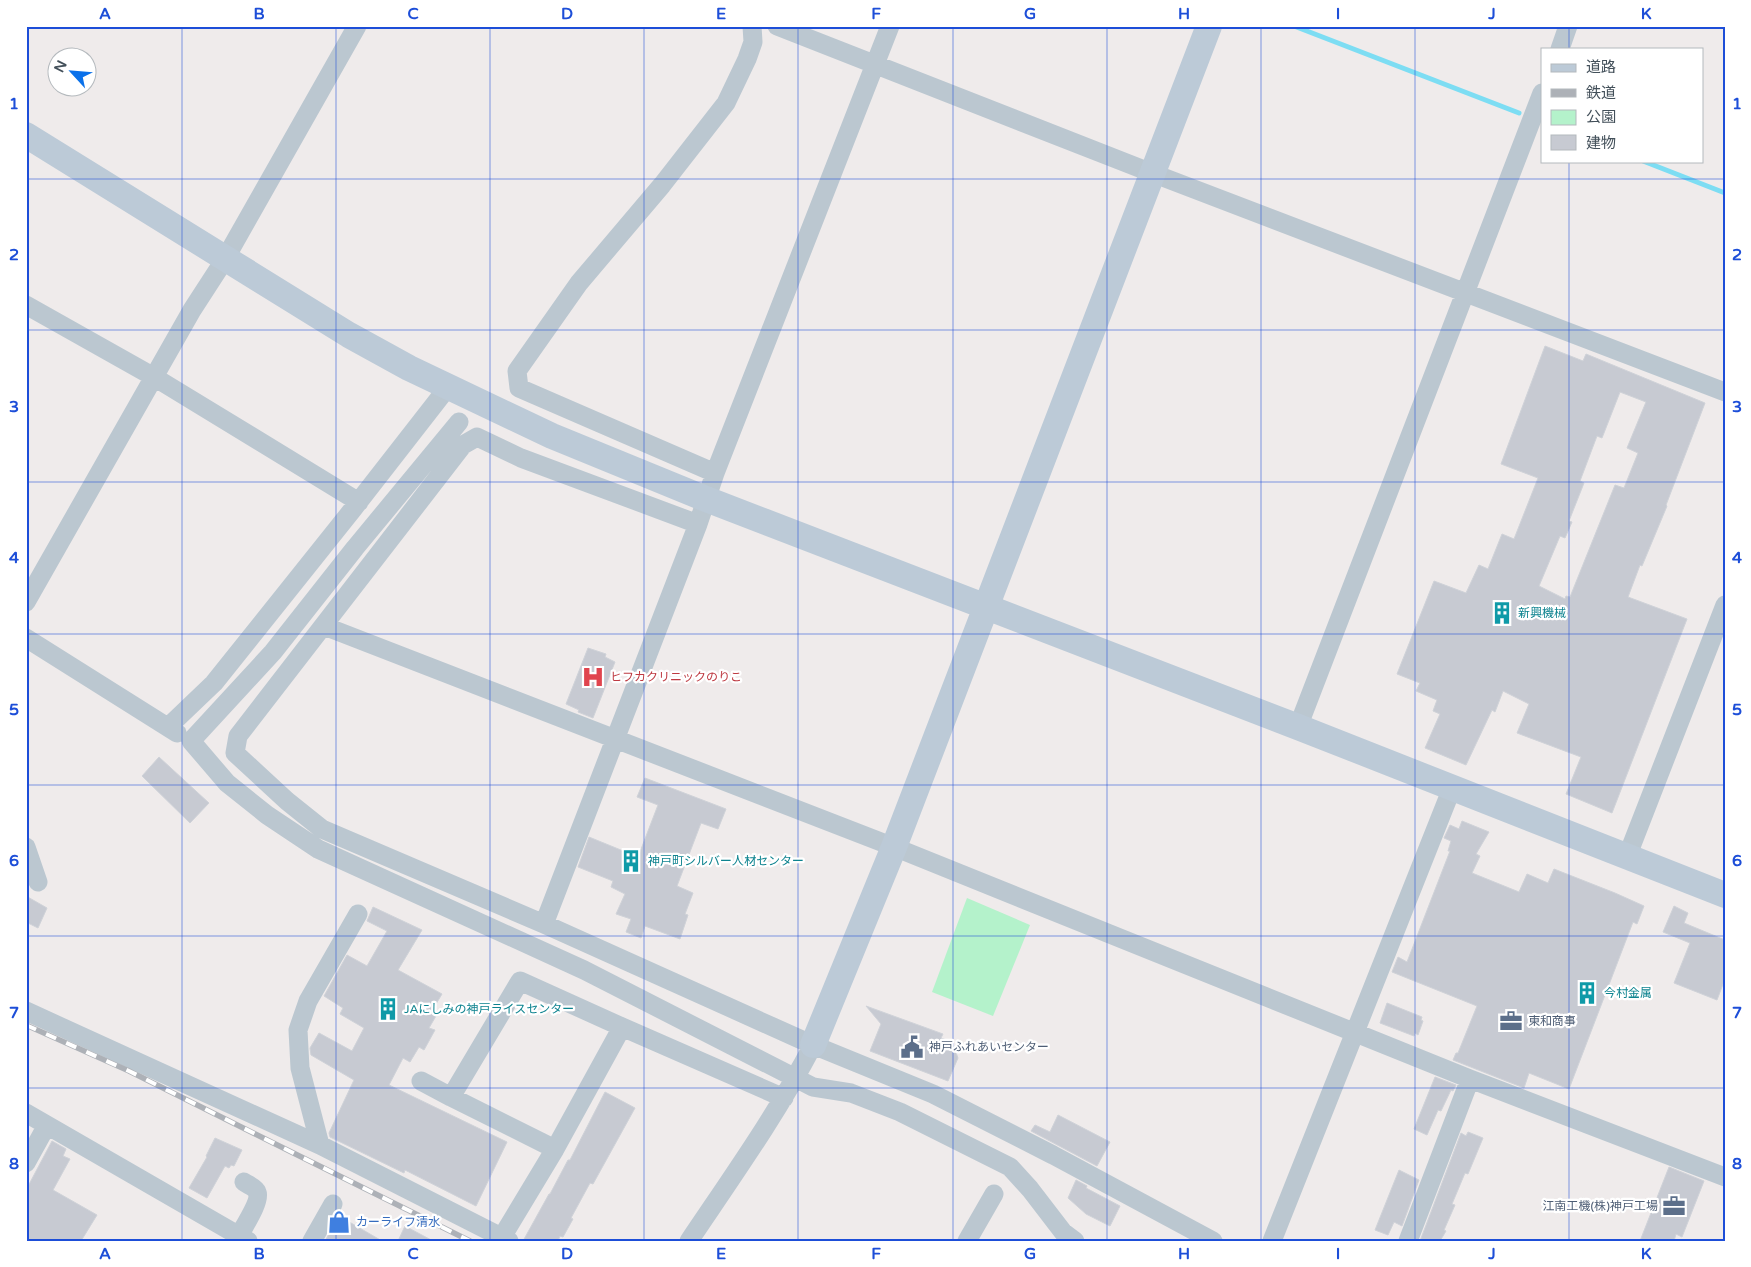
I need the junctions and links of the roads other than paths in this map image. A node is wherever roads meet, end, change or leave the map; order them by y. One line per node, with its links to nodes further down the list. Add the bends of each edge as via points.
1 (357, 26): 12 (street)
2 (752, 26): 19 (street, via 753,42 748,59 726,103 579,283 517,371 519,388)
3 (777, 26): 8 (street)
4 (890, 26): 8 (street)
5 (1209, 26): 11 (street)
6 (1568, 26): 7 (street)
7 (1560, 48)
8 (876, 64): 11 (street); 19 (street)
9 (1541, 96): 13 (street)
10 (26, 135): 12 (street)
11 (1152, 173): 13 (street); 25 (street)
12 (225, 258): 15 (street); 16 (street, via 349,334)
13 (1464, 293): 17 (street); 29 (street)
14 (26, 305): 15 (street)
15 (154, 377): 21 (street); 23 (street)
16 (448, 387): 20 (street, via 552,436); 21 (street)
17 (1725, 392)
18 (460, 422): 31 (street, via 354,548 273,652)
19 (715, 474): 20 (street)
20 (706, 499): 22 (street); 25 (street)
21 (359, 502): 28 (street, via 214,683)
22 (698, 524): 26 (street, via 521,458 477,437 463,445); 30 (street)
23 (26, 602)
24 (1725, 605): 35 (street)
25 (986, 607): 29 (street); 34 (street)
26 (324, 626): 30 (street); 39 (street, via 238,736 235,753 322,829)
27 (26, 638): 28 (street)
28 (168, 727): 31 (street)
29 (1298, 727): 32 (street)
30 (614, 738): 34 (street); 39 (street)
31 (190, 742): 44 (street, via 227,783 318,849 584,970)
32 (1452, 788): 35 (street); 42 (street)
33 (26, 846): 36 (street)
34 (894, 847): 42 (street); 43 (street)
35 (1627, 857): 37 (street)
36 (38, 882)
37 (1725, 895)
38 (358, 914): 51 (street, via 308,1001 298,1030 300,1068)
39 (544, 924): 43 (street)
40 (26, 1011): 51 (street)
41 (622, 1027): 47 (street, via 520,980); 48 (street); 52 (street)
42 (1354, 1031): 45 (street); 65 (street)
43 (812, 1045): 44 (street); 64 (street, via 933,1094)
44 (796, 1078): 48 (street); 63 (street, via 813,1086 851,1093 900,1112 1010,1167 1063,1232)
45 (1470, 1079): 54 (street); 66 (street)
46 (421, 1081): 47 (street)
47 (451, 1097): 52 (street)
48 (784, 1098): 61 (street)
49 (26, 1113): 50 (street)
50 (48, 1125): 53 (street); 58 (street)
51 (320, 1145): 59 (street)
52 (555, 1149): 59 (street)
53 (26, 1163)
54 (1725, 1177)
55 (244, 1182): 58 (street, via 255,1188 258,1200)
56 (994, 1194): 62 (street)
57 (333, 1204): 60 (street)
58 (243, 1239)
59 (505, 1239)
60 (312, 1241)
61 (689, 1241)
62 (967, 1241)
63 (1075, 1241)
64 (1213, 1241)
65 (1272, 1241)
66 (1408, 1241)

